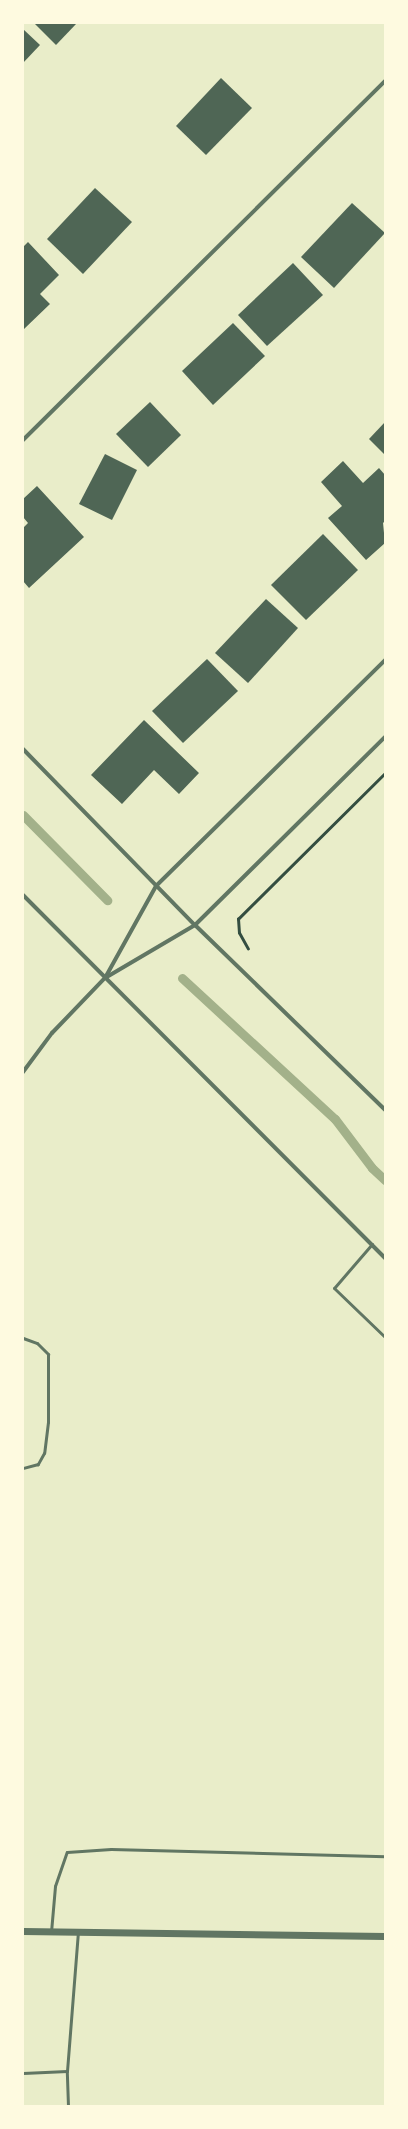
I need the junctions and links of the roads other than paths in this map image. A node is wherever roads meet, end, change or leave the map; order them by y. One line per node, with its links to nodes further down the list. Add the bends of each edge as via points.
1 (385, 82): 2 (street)
2 (23, 440)
3 (385, 660): 6 (street)
4 (385, 737): 8 (street)
5 (23, 749): 6 (street)
6 (156, 886): 8 (street); 9 (street)
7 (23, 895): 9 (street)
8 (195, 925): 9 (street); 11 (street)
9 (105, 978): 10 (street, via 52,1033); 12 (street)
10 (23, 1072)
11 (385, 1110)
12 (372, 1244): 13 (street); 14 (lane, via 334,1288)
13 (385, 1258)
14 (385, 1337)
15 (23, 1338): 16 (lane, via 37,1343 48,1354 48,1422 44,1452 38,1464)
16 (23, 1468)
17 (385, 1856): 19 (lane, via 111,1849 67,1852 55,1886)
18 (23, 1931): 19 (street)
19 (51, 1932): 20 (street)
20 (78, 1932): 21 (street); 22 (lane)
21 (385, 1936)
22 (67, 2072): 23 (lane); 24 (lane)
23 (23, 2073)
24 (68, 2106)

